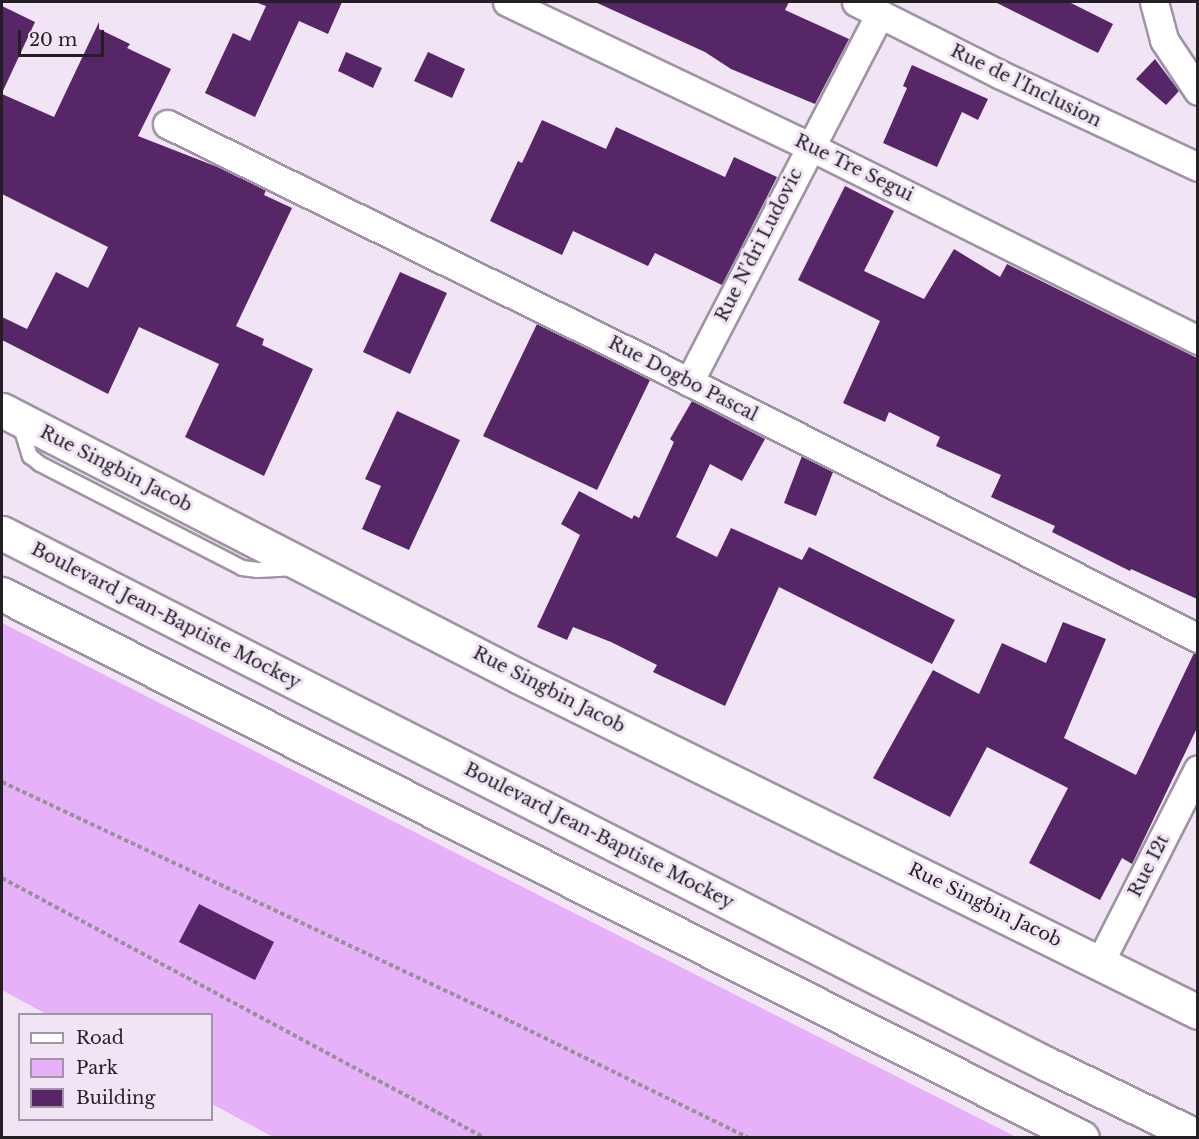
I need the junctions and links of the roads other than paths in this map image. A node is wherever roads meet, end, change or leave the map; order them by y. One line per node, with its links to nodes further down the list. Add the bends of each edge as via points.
1 (507, 2): 7 (street, Rue Tre Segui)
2 (856, 2): 4 (street, Rue de l'Inclusion)
3 (1154, 2): 5 (street, via 1164,40)
4 (880, 14): 7 (street, Rue N'dri Ludovic); 8 (street, Rue de l'Inclusion)
5 (1197, 91)
6 (167, 124): 10 (street, Rue Dogbo Pascal)
7 (809, 146): 9 (street, Rue Tre Segui); 10 (street, Rue N'dri Ludovic)
8 (1197, 167)
9 (1197, 340)
10 (689, 382): 14 (street, Rue Dogbo Pascal)
11 (10, 414): 16 (main road, Rue Singbin Jacob, via 529,681)
12 (2, 533): 19 (main road, Boulevard Jean-Baptiste Mockey)
13 (2, 594): 18 (main road)
14 (1197, 638)
15 (1197, 769): 16 (street, Rue I2t)
16 (1100, 963): 17 (main road, Rue Singbin Jacob)
17 (1197, 1012)
18 (1082, 1137)
19 (1197, 1137)

